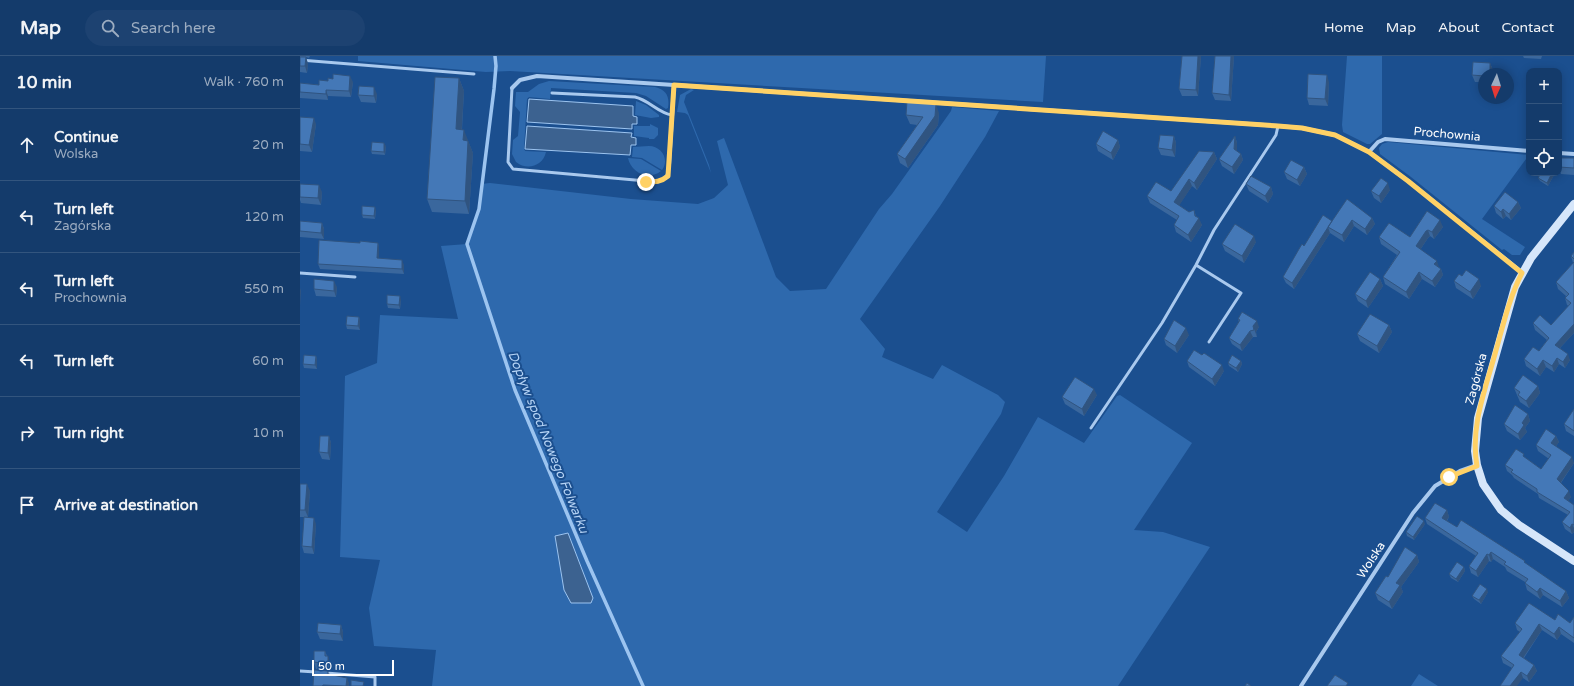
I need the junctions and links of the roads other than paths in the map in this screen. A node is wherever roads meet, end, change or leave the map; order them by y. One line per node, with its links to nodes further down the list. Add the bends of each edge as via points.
1 (300, 60): 2 (lane)
2 (474, 74)
3 (674, 85): 4 (street, via 537,76 520,80); 6 (street); 7 (street)
4 (512, 88): 12 (lane, via 508,162 513,169 657,182 668,176)
5 (552, 93): 6 (lane, via 639,98 661,112)
6 (672, 115): 12 (street)
7 (1278, 126): 9 (street, via 1335,135); 14 (lane, via 1276,135 1214,230)
8 (1526, 151): 9 (street, Prochownia, via 1385,139 1378,142)
9 (1369, 152): 16 (street)
10 (1562, 153): 11 (street)
11 (1574, 154)
12 (669, 165)
13 (1574, 204): 16 (street, Zagórska)
14 (1196, 265): 18 (lane, via 1241,293); 19 (lane, via 1162,323)
15 (300, 273): 17 (lane)
16 (1522, 273): 20 (street, Zagórska, via 1510,302 1478,418 1475,445)
17 (355, 277)
18 (1209, 342)
19 (1091, 428)
20 (1477, 466): 21 (street, Zagórska, via 1487,492 1501,510); 24 (street, Wolska, via 1449,477 1435,486 1422,502)
21 (1574, 561)
22 (300, 671): 23 (lane, via 375,677)
23 (375, 686)
24 (1301, 686)

